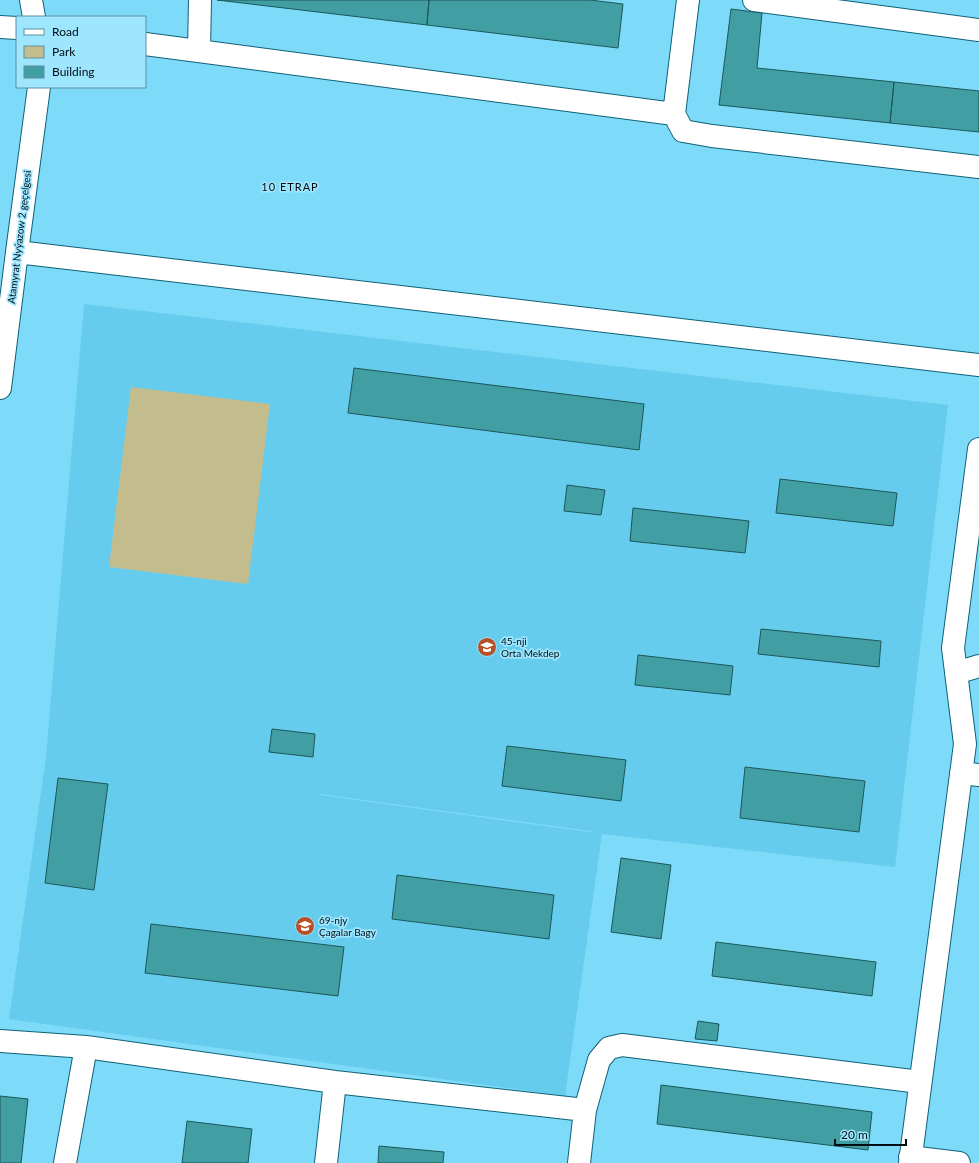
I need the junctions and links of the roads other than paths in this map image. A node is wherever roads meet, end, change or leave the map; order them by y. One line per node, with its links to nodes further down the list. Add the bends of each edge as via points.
1 (31, 0): 5 (street)
2 (200, 0): 10 (street)
3 (688, 0): 12 (street)
4 (754, 0): 8 (street)
5 (34, 16)
6 (0, 27): 7 (street)
7 (16, 28)
8 (979, 30)
9 (146, 44): 10 (street)
10 (199, 50): 12 (street)
11 (39, 88): 14 (street, Atamyrat Nyýazow 2 geçelgesi)
12 (674, 114): 13 (street, via 683,131)
13 (979, 167)
14 (17, 252): 15 (street); 16 (street, Atamyrat Nyýazow 2 geçelgesi)
15 (979, 365)
16 (0, 388)
17 (979, 449): 19 (street, via 953,648)
18 (979, 666): 19 (street)
19 (956, 673): 20 (street)
20 (970, 774): 24 (street)
21 (0, 1042): 22 (street)
22 (86, 1047): 23 (street); 27 (street)
23 (335, 1082): 25 (street); 28 (street)
24 (920, 1082): 25 (street, via 622,1044 609,1048 599,1060); 26 (street)
25 (585, 1110): 29 (street)
26 (910, 1160): 30 (street)
27 (65, 1163)
28 (326, 1163)
29 (579, 1163)
30 (959, 1163)

